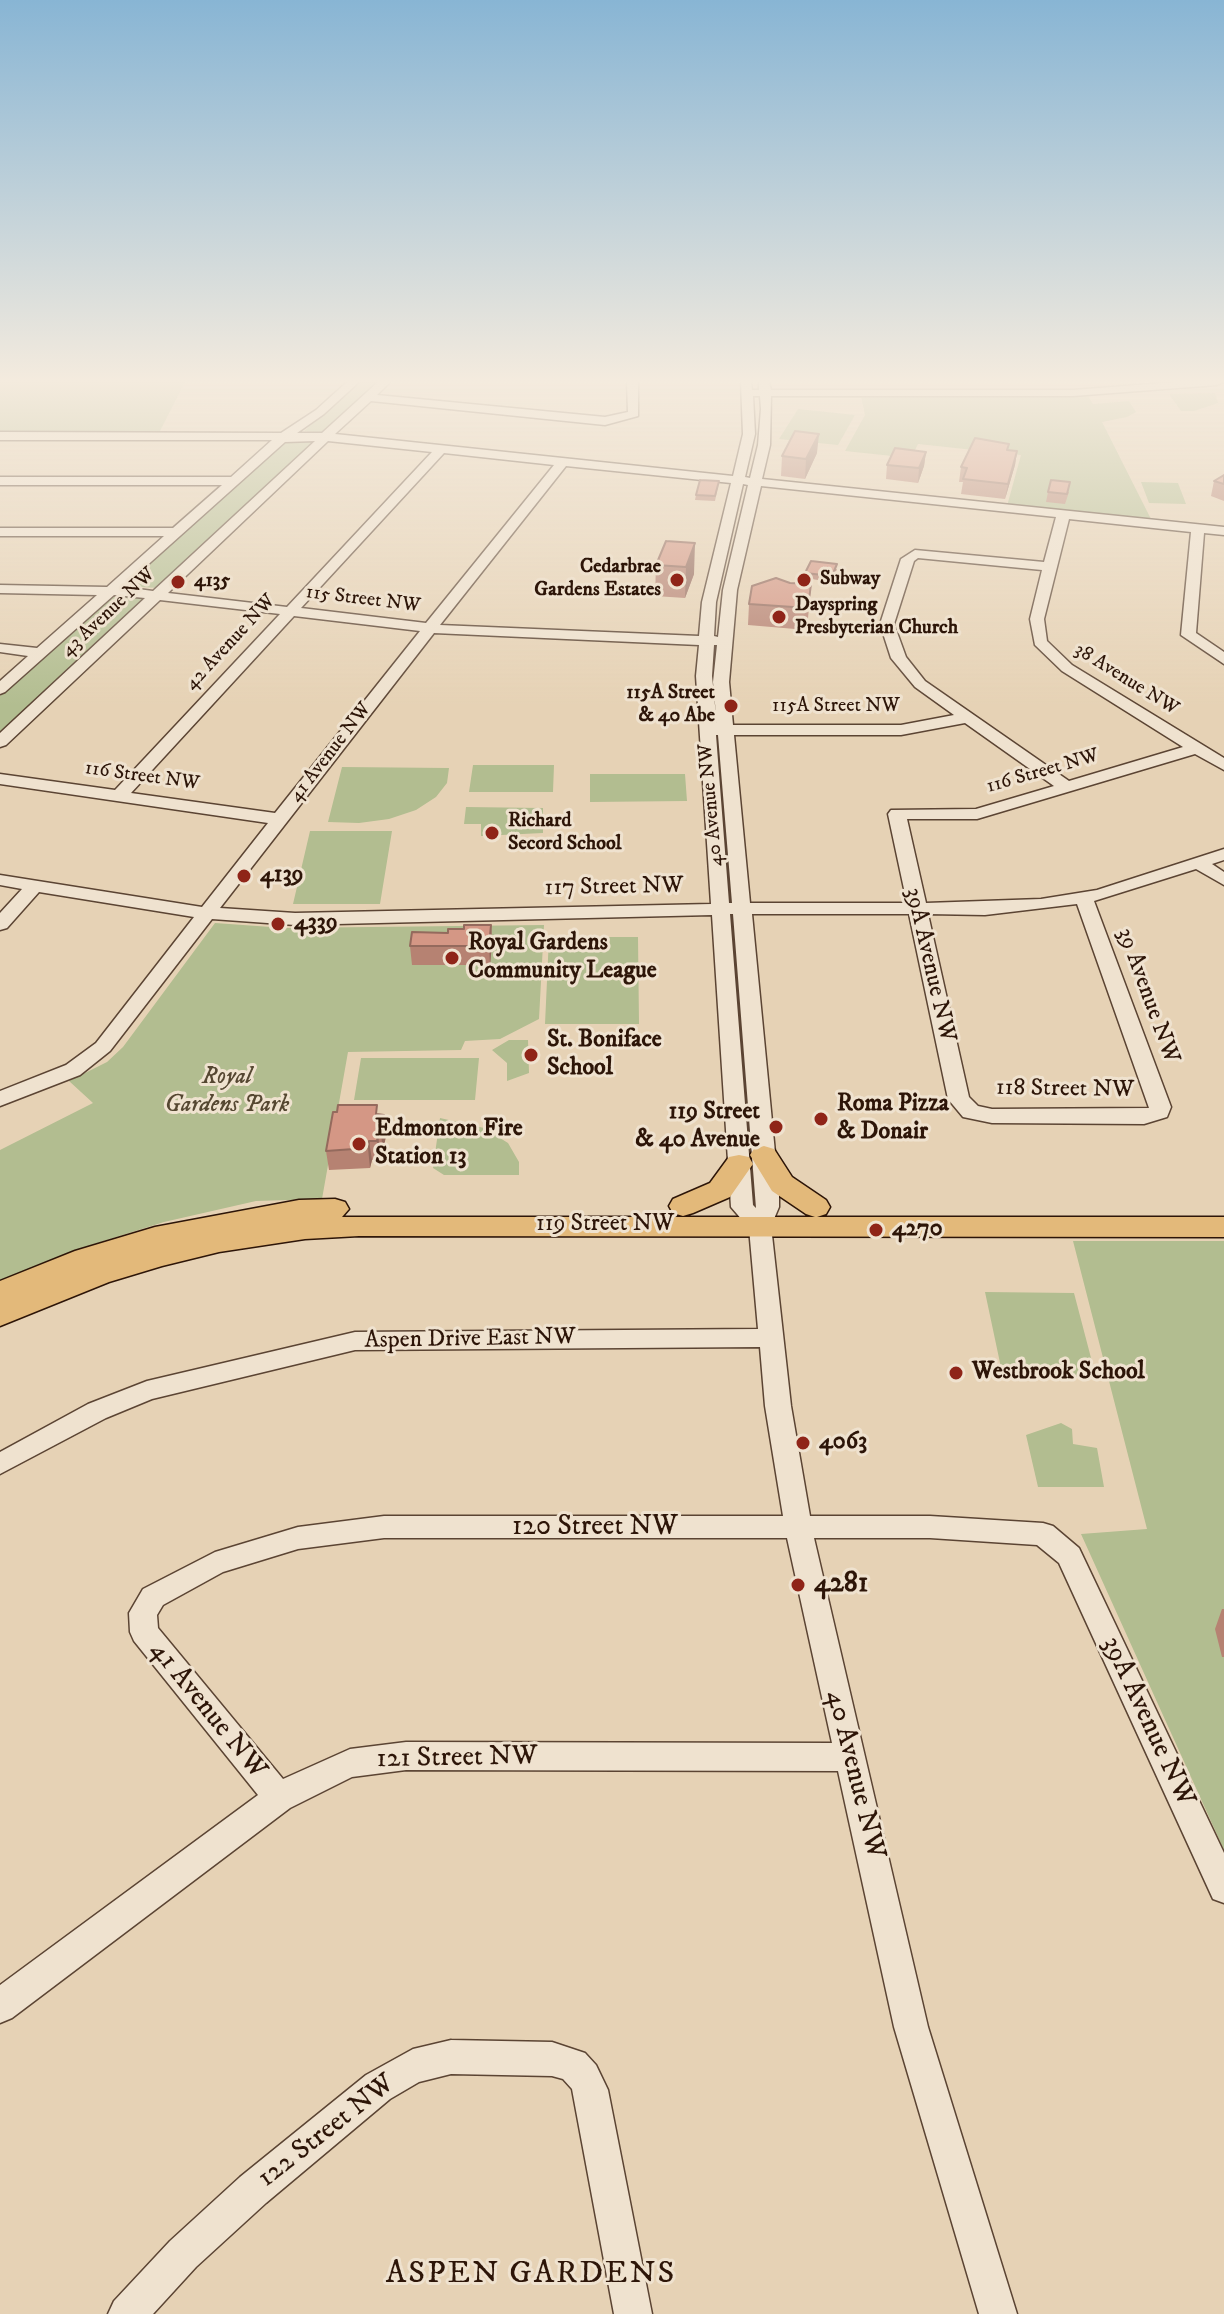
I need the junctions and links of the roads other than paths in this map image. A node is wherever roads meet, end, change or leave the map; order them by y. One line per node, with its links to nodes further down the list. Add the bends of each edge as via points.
1 (224, 490): 12 (street, 43 Avenue NW)
2 (269, 490): 16 (street, 43 Avenue NW)
3 (403, 490): 17 (street, 42 Avenue NW)
4 (540, 490): 18 (street, 41 Avenue NW)
5 (737, 490): 19 (street, 40 Avenue NW)
6 (754, 490): 20 (street, 40 Avenue NW)
7 (830, 490): 8 (street)
8 (1063, 515): 9 (street); 13 (street, 38 Avenue NW)
9 (1198, 529): 10 (street); 23 (street, via 1188,635)
10 (1224, 531)
11 (0, 532): 12 (street)
12 (176, 532): 15 (street, 43 Avenue NW)
13 (1049, 567): 26 (street, via 931,553 908,559 890,609 890,639 912,675); 30 (street, 38 Avenue NW, via 1036,626 1047,651)
14 (0, 589): 15 (street, 115 Street NW)
15 (110, 591): 16 (street, 115 Street NW); 22 (street, 43 Avenue NW)
16 (156, 596): 17 (street, 115 Street NW); 29 (street, 43 Avenue NW)
17 (290, 612): 18 (street, 115 Street NW); 34 (street, 42 Avenue NW)
18 (429, 628): 19 (street, 115 Street NW); 36 (street, 41 Avenue NW)
19 (704, 641): 20 (street, 115 Street NW); 27 (street, 40 Avenue NW)
20 (723, 641): 28 (street, 40 Avenue NW)
21 (0, 648): 22 (street, 43 Avenue NW)
22 (40, 653): 24 (street, 43 Avenue NW)
23 (1224, 659)
24 (7, 676): 25 (street, 43 Avenue NW)
25 (0, 689)
26 (965, 718): 28 (street, 115A Street NW, via 901,730); 33 (street)
27 (706, 730): 28 (street, 115A Street NW); 44 (street, 40 Avenue NW)
28 (724, 730): 44 (street, 40 Avenue NW)
29 (0, 742)
30 (1197, 748): 31 (street, 38 Avenue NW); 33 (street, 116 Street NW)
31 (1224, 765)
32 (0, 779): 34 (street, 116 Street NW)
33 (1068, 788): 35 (street, 116 Street NW, via 977,814)
34 (119, 796): 36 (street, 116 Street NW)
35 (897, 814): 43 (street, 39A Avenue NW)
36 (279, 819): 45 (street, 41 Avenue NW)
37 (1224, 854): 38 (street, 117 Street NW)
38 (1199, 863): 40 (street); 42 (street, 117 Street NW)
39 (0, 880): 41 (street, 117 Street NW)
40 (1224, 880)
41 (35, 885): 45 (street, 117 Street NW); 46 (street)
42 (1084, 898): 43 (street, 117 Street NW, via 1003,908); 49 (street, 39 Avenue NW)
43 (917, 908): 44 (street, 117 Street NW); 48 (street, 39A Avenue NW, via 959,1099)
44 (731, 909): 45 (street, 117 Street NW, via 315,919); 50 (street, 40 Avenue NW)
45 (207, 913): 47 (street, 41 Avenue NW, via 103,1047 73,1070)
46 (0, 924)
47 (0, 1099)
48 (971, 1112): 49 (street, 118 Street NW, via 1129,1117)
49 (1159, 1112)
50 (752, 1159): 51 (main road, via 720,1190); 52 (main road); 54 (street, 40 Avenue NW)
51 (683, 1206): 54 (main road, 119 Street NW); 56 (main road, 119 Street NW, via 299,1210 155,1237)
52 (816, 1207): 53 (main road, 119 Street NW); 54 (main road, 119 Street NW)
53 (1224, 1208)
54 (757, 1214): 55 (main road, 119 Street NW); 57 (main road, 119 Street NW, via 305,1229 159,1256); 58 (street, 40 Avenue NW)
55 (1224, 1227)
56 (0, 1293)
57 (0, 1315)
58 (771, 1338): 59 (street, Aspen Drive East NW, via 355,1341 147,1391 97,1411); 60 (street, 40 Avenue NW)
59 (0, 1464)
60 (798, 1528): 61 (street, 120 Street NW, via 930,1527 1043,1534); 62 (street, 120 Street NW, via 384,1527 332,1532 271,1545 203,1569 153,1597); 63 (street, 40 Avenue NW)
61 (1069, 1556): 65 (street, 39A Avenue NW)
62 (142, 1620): 64 (street, 41 Avenue NW, via 148,1640)
63 (848, 1757): 64 (street, 121 Street NW, via 384,1757 331,1770); 69 (street, 40 Avenue NW, via 911,2027)
64 (279, 1798): 66 (street, 121 Street NW)
65 (1224, 1888)
66 (1, 2002)
67 (127, 2314): 68 (street, 122 Street NW, via 253,2190 393,2076 451,2057 552,2059 573,2065 591,2090)
68 (633, 2314)
69 (998, 2314)

